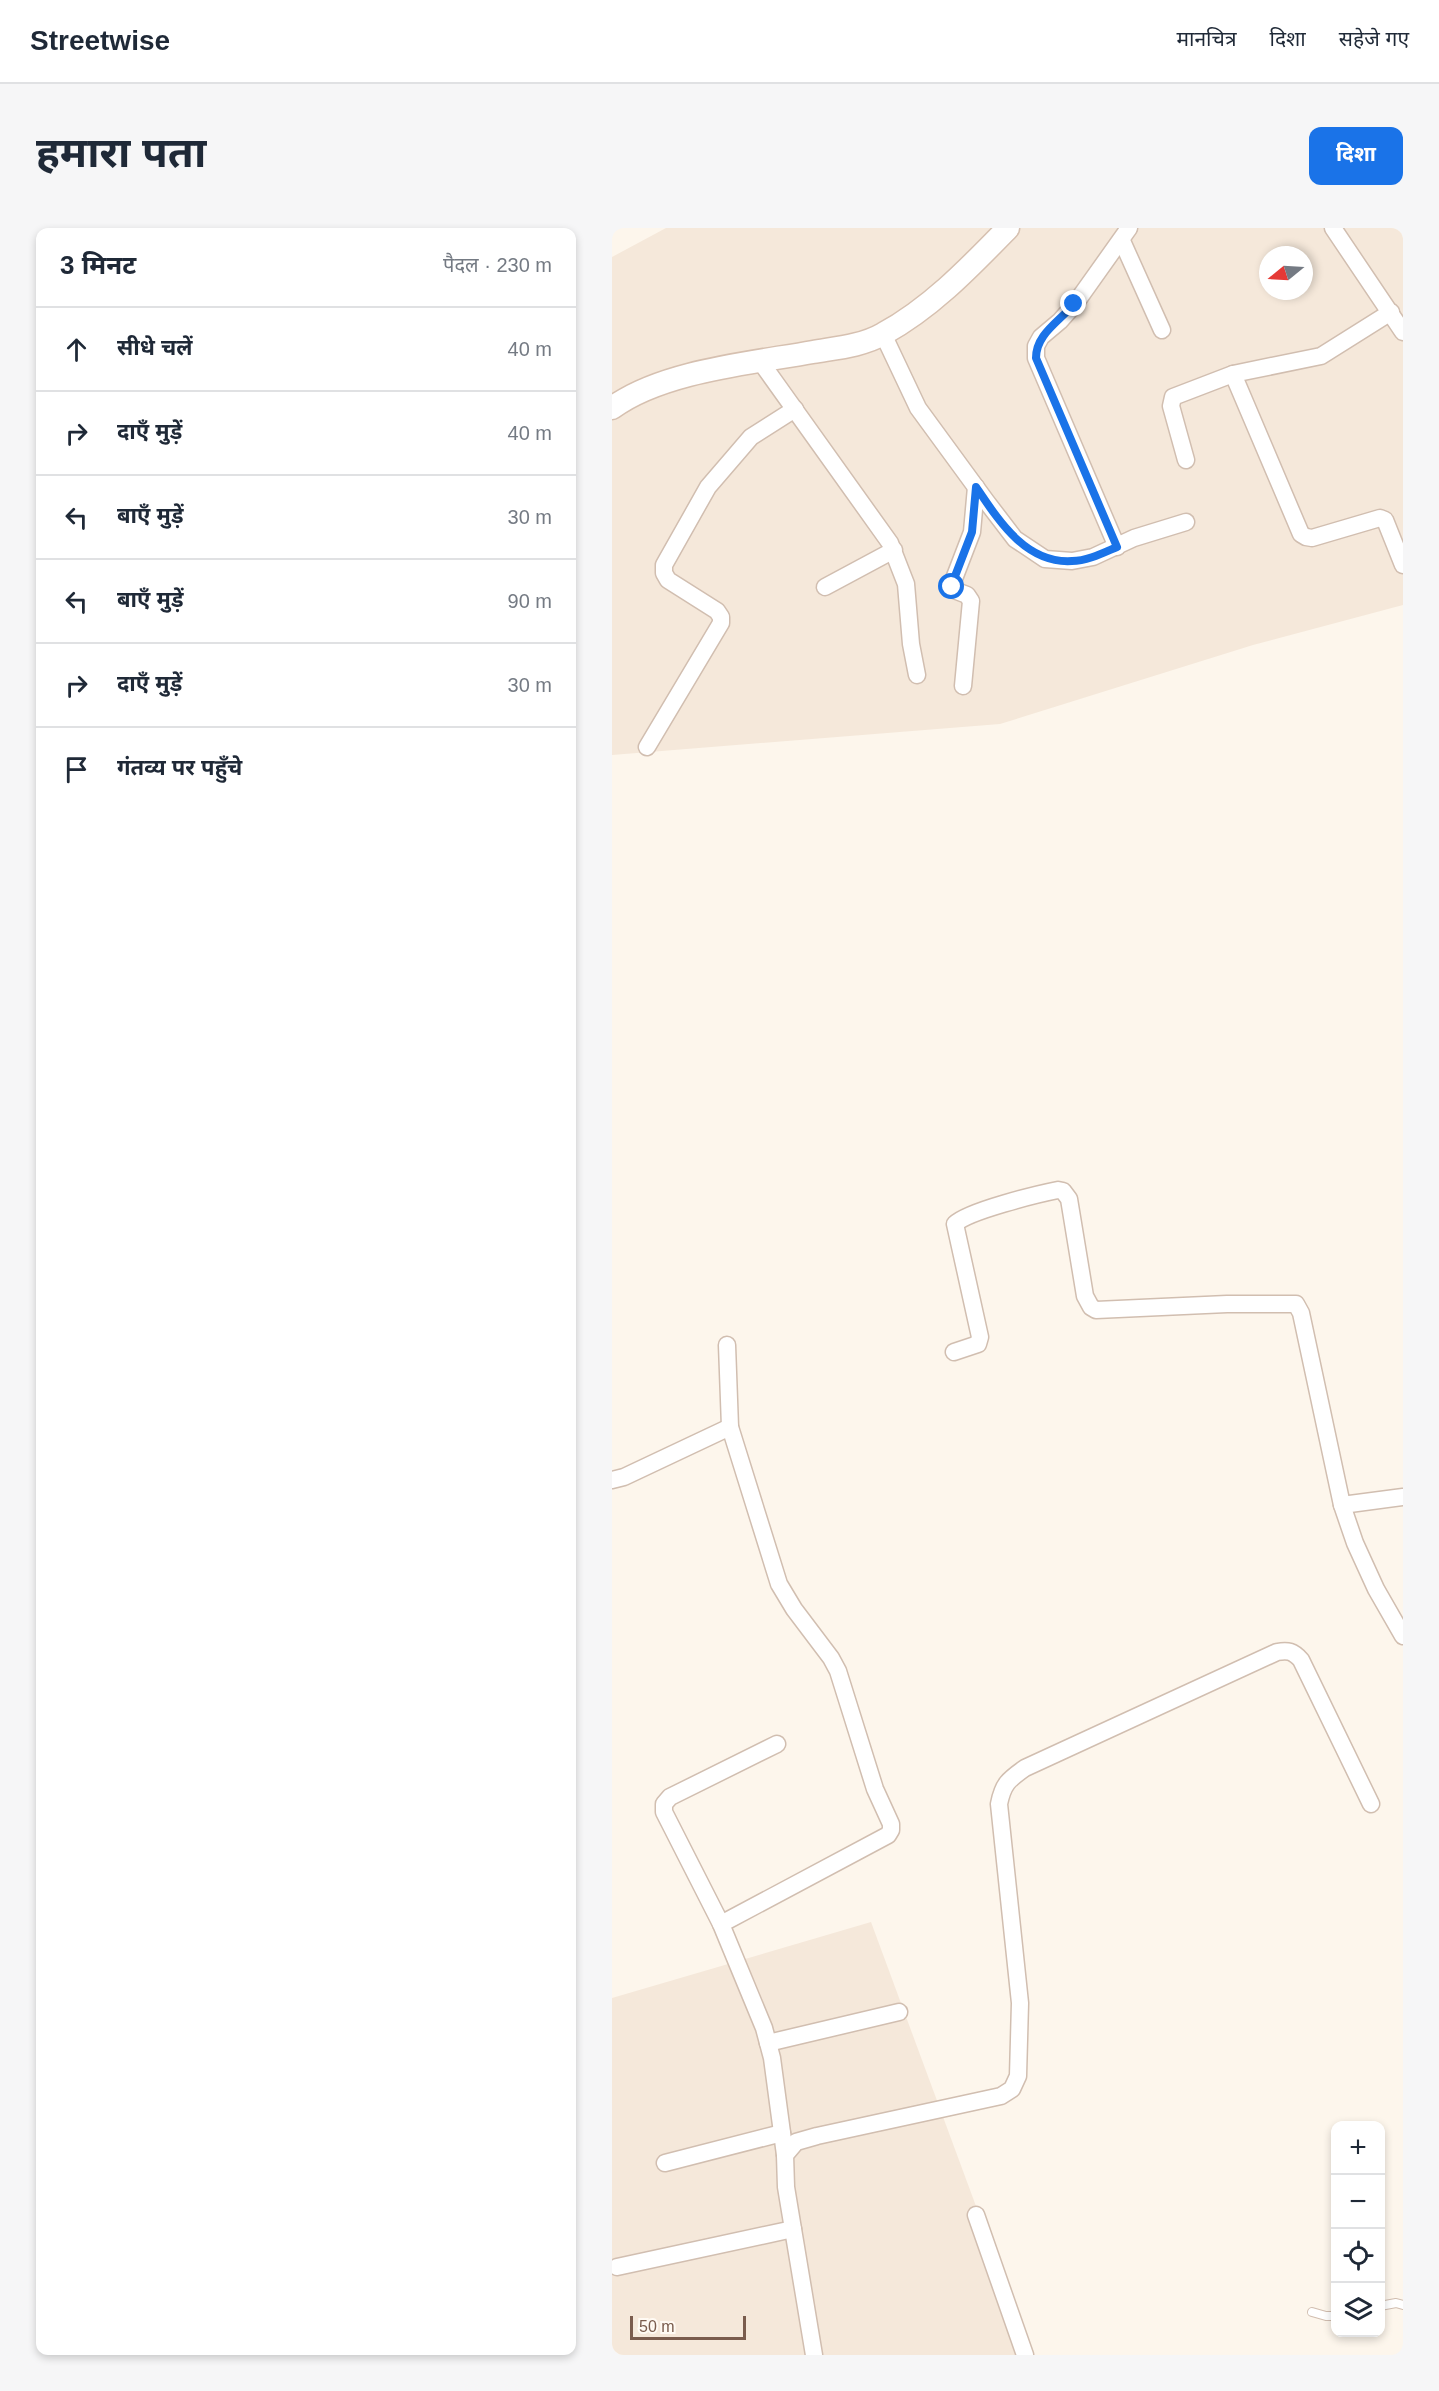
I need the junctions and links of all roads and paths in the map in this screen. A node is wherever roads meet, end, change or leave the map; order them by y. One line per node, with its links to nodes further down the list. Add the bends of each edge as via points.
1 (1333, 228): 4 (street)
2 (1006, 229): 7 (main road, via 938,297)
3 (1126, 235): 5 (street); 15 (street, via 1036,346 1036,358)
4 (1390, 312): 6 (street); 9 (street, via 1321,356)
5 (1162, 330)
6 (1403, 332)
7 (883, 334): 8 (main road, via 856,345); 13 (street, via 918,408)
8 (760, 361): 10 (main road, via 663,382); 11 (street)
9 (1233, 374): 12 (street, via 1171,400); 17 (street, via 1301,534 1312,538 1385,519)
10 (612, 408)
11 (795, 409): 16 (street); 21 (street, via 751,437 708,487 664,565 668,580 722,617)
12 (1186, 460)
13 (976, 487): 15 (street, via 1015,539 1045,559 1072,561); 20 (street, via 972,532 952,584 954,590 971,601)
14 (1186, 522): 15 (street)
15 (1117, 547)
16 (894, 550): 18 (street); 19 (street, via 906,584)
17 (1402, 565)
18 (825, 587)
19 (917, 675)
20 (963, 686)
21 (647, 747)
22 (727, 1346): 24 (street)
23 (954, 1352): 27 (street, via 978,1344 980,1337 955,1224 993,1208 1063,1191 1069,1199 1085,1296 1096,1310 1296,1304)
24 (730, 1427): 25 (street); 31 (street, via 779,1584 838,1671 891,1830)
25 (612, 1480)
26 (1403, 1497): 27 (street)
27 (1342, 1505): 28 (street, via 1376,1589)
28 (1403, 1636)
29 (777, 1744): 31 (street, via 670,1797 664,1804 667,1822)
30 (1371, 1804): 35 (street, via 1301,1660 1286,1650 1025,1768 1003,1787 999,1804 1020,2003 1018,2076 1012,2089 1001,2096 796,2142)
31 (721, 1924): 33 (street)
32 (899, 2012): 33 (street)
33 (768, 2043): 34 (street)
34 (782, 2133): 35 (street); 36 (street)
35 (785, 2155): 38 (street)
36 (665, 2163)
37 (976, 2214): 45 (street)
38 (793, 2229): 39 (street); 44 (street)
39 (617, 2267)
40 (1385, 2305): 41 (lane)
41 (1403, 2305)
42 (1312, 2312): 43 (lane)
43 (1331, 2316)
44 (814, 2355)
45 (1025, 2355)

